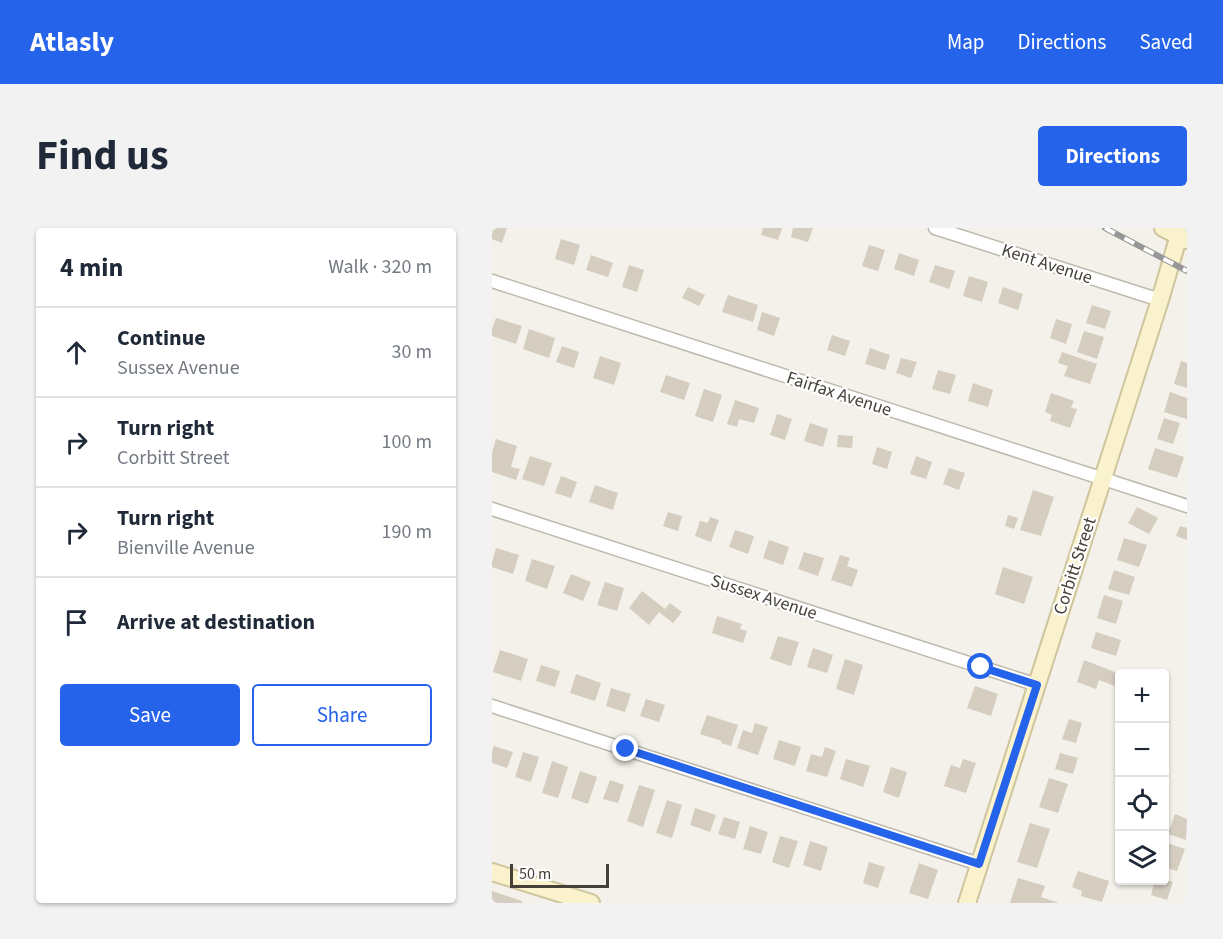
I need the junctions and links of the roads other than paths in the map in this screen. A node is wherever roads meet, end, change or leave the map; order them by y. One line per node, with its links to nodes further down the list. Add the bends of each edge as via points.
1 (935, 228): 5 (street, Kent Avenue)
2 (1163, 228): 3 (street)
3 (1182, 234): 5 (street, Corbitt Street)
4 (492, 281): 6 (street, Fairfax Avenue)
5 (1160, 300): 6 (street, Corbitt Street)
6 (1103, 479): 7 (street, Fairfax Avenue); 9 (street, Corbitt Street)
7 (1187, 506)
8 (492, 509): 9 (street, Sussex Avenue)
9 (1037, 685): 11 (street, Corbitt Street)
10 (492, 706): 11 (street)
11 (979, 864): 15 (street, Corbitt Street)
12 (492, 872): 13 (street)
13 (554, 898): 14 (street)
14 (591, 903)
15 (967, 903)

